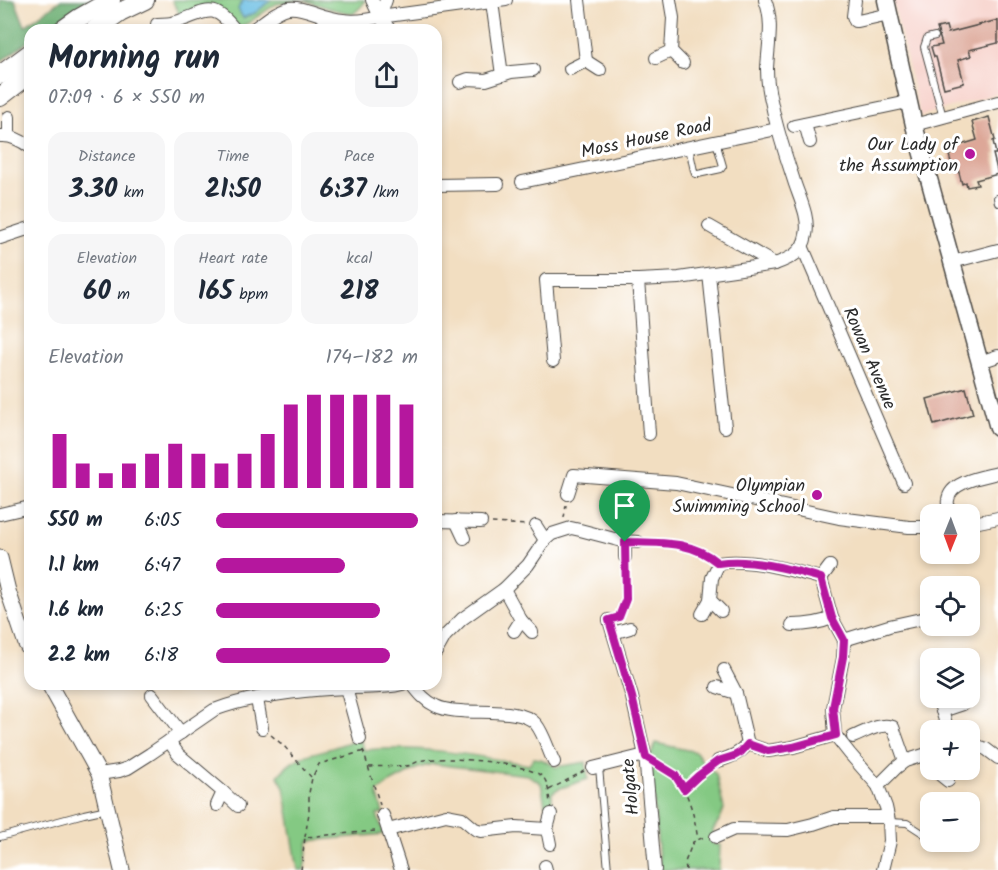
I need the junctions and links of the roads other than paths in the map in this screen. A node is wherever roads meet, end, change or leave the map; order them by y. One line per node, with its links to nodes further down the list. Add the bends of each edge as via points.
1 (111, 0): 14 (main road)
2 (145, 0): 15 (main road)
3 (372, 0): 13 (street)
4 (386, 0): 13 (street)
5 (506, 0): 10 (street)
6 (579, 0): 25 (street)
7 (670, 0): 22 (street)
8 (765, 0): 40 (street, via 770,17 768,83)
9 (855, 0): 11 (street, via 855,21)
10 (492, 2): 13 (street); 31 (street)
11 (888, 7): 35 (main road)
12 (326, 16): 13 (street, via 354,21); 18 (street, via 290,8); 19 (street)
13 (380, 17): 20 (street)
14 (70, 24)
15 (103, 24)
16 (157, 24): 17 (street, via 177,22 214,8)
17 (231, 24)
18 (260, 24)
19 (324, 24)
20 (385, 24)
21 (935, 36): 38 (lane, via 927,38 924,47)
22 (670, 51): 24 (street); 26 (street)
23 (24, 57): 30 (main road)
24 (656, 58)
25 (586, 62): 27 (street); 29 (street)
26 (683, 63)
27 (570, 69)
28 (533, 70): 31 (street)
29 (600, 70)
30 (0, 75)
31 (502, 75): 33 (street)
32 (24, 79): 34 (main road)
33 (460, 82)
34 (0, 97)
35 (908, 102): 39 (main road); 44 (street, via 799,125)
36 (998, 102): 38 (street)
37 (9, 117): 41 (street)
38 (943, 117): 39 (street)
39 (914, 125): 56 (main road)
40 (777, 129): 43 (street, Moss House Road); 54 (street, via 805,217)
41 (4, 135): 42 (street)
42 (24, 142)
43 (716, 142): 45 (street, Moss House Road); 45 (lane, via 721,169 695,174)
44 (810, 142)
45 (689, 148): 46 (street, Moss House Road)
46 (522, 182)
47 (498, 184): 48 (street)
48 (442, 185)
49 (998, 198): 50 (lane)
50 (998, 203)
51 (709, 226): 57 (street)
52 (24, 230): 53 (street)
53 (0, 237)
54 (803, 248): 57 (street); 67 (street, Rowan Avenue)
55 (998, 250): 56 (street)
56 (952, 262): 62 (main road)
57 (775, 264): 58 (street)
58 (709, 274): 59 (street); 63 (street)
59 (638, 280): 61 (street, via 546,280); 65 (street)
60 (998, 356): 62 (street)
61 (552, 361)
62 (980, 362): 64 (main road)
63 (725, 427)
64 (998, 428)
65 (649, 434)
66 (998, 473): 69 (street, via 958,485 950,493)
67 (904, 483)
68 (568, 494): 78 (street, via 574,475 676,483 839,518)
69 (948, 504)
70 (24, 508): 71 (street)
71 (0, 514)
72 (998, 519): 76 (street)
73 (442, 521): 74 (street)
74 (456, 521): 75 (street); 79 (street)
75 (481, 522)
76 (980, 522)
77 (536, 526): 80 (street)
78 (920, 527)
79 (464, 538)
80 (544, 540): 81 (street, via 571,528); 88 (street, via 528,565)
81 (625, 542): 82 (street); 83 (street)
82 (638, 542)
83 (625, 557)
84 (0, 558): 86 (street)
85 (830, 566): 87 (street)
86 (3, 578): 98 (street)
87 (821, 578): 89 (street, via 762,564 728,561 718,563); 92 (street)
88 (504, 589): 97 (street, via 517,625); 101 (street, via 462,619)
89 (710, 600): 90 (street); 91 (street)
90 (721, 611)
91 (702, 614)
92 (832, 618): 95 (street, via 822,623); 100 (street)
93 (920, 619): 100 (street)
94 (609, 620): 99 (street, Holgate)
95 (792, 625)
96 (630, 628): 99 (street)
97 (532, 632)
98 (24, 633)
99 (613, 633): 123 (street, Holgate)
100 (844, 640): 117 (street, via 833,708)
101 (442, 641)
102 (724, 670): 109 (street)
103 (717, 687): 109 (street)
104 (52, 690): 130 (street)
105 (299, 690): 108 (street)
106 (347, 690): 121 (street)
107 (416, 690): 128 (street, via 438,707 526,716 536,723 542,750)
108 (264, 693): 115 (street); 116 (street, via 214,710)
109 (736, 693): 120 (street)
110 (152, 695): 116 (street)
111 (941, 708): 113 (street)
112 (951, 708): 113 (street)
113 (942, 711): 114 (street)
114 (945, 720)
115 (262, 728)
116 (181, 733): 119 (street)
117 (836, 735): 120 (street, via 768,751); 131 (street)
118 (853, 737): 127 (street, via 888,724 893,727)
119 (169, 741): 130 (street, via 128,768); 132 (street, via 178,754)
120 (748, 744): 126 (street, via 734,756)
121 (362, 745)
122 (980, 747): 125 (street)
123 (646, 756): 129 (street); 150 (street, Holgate)
124 (920, 756): 127 (street)
125 (998, 758)
126 (718, 761)
127 (905, 761): 131 (street)
128 (554, 762)
129 (596, 768): 149 (lane)
130 (99, 774): 135 (street)
131 (878, 786): 139 (street)
132 (223, 792): 133 (street); 134 (street)
133 (217, 805)
134 (238, 806)
135 (108, 809): 144 (lane); 147 (street)
136 (551, 814): 140 (street)
137 (383, 815): 142 (street)
138 (724, 819): 141 (street)
139 (889, 819): 141 (street, via 834,817 788,830); 143 (lane); 151 (street, via 890,841)
140 (548, 829): 142 (street, via 516,826 482,831 462,818 446,814); 146 (street)
141 (734, 829): 145 (street)
142 (388, 830): 148 (street)
143 (920, 831)
144 (0, 837)
145 (716, 837)
146 (550, 844)
147 (122, 870)
148 (400, 870)
149 (608, 870)
150 (655, 870)
151 (884, 870)

